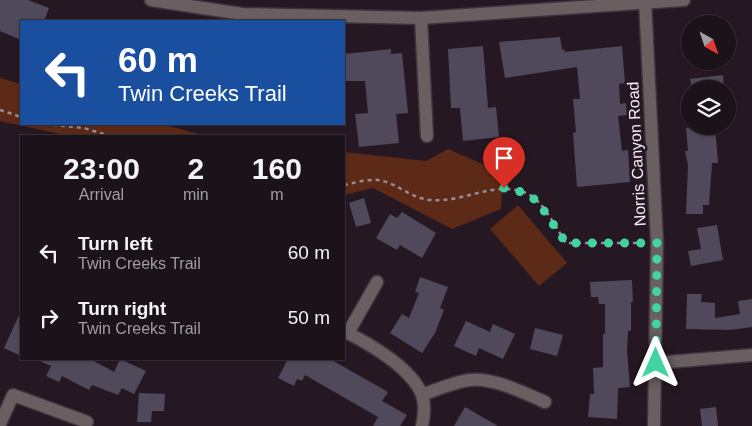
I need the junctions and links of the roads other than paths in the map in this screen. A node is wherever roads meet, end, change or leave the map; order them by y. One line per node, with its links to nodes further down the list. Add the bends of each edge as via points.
1 (151, 0): 4 (street, via 242,14)
2 (684, 0): 3 (street)
3 (646, 1): 4 (street); 9 (street, Norris Canyon Road, via 657,243)
4 (421, 18): 5 (street)
5 (427, 136)
6 (377, 282): 7 (street)
7 (346, 332): 10 (street, via 406,373)
8 (752, 355): 9 (street)
9 (656, 363): 15 (street, Norris Canyon Road)
10 (422, 395): 11 (street, via 473,379 504,385); 14 (street)
11 (544, 402)
12 (87, 422): 13 (street, via 13,395)
13 (0, 424)
14 (422, 426)
15 (654, 426)

